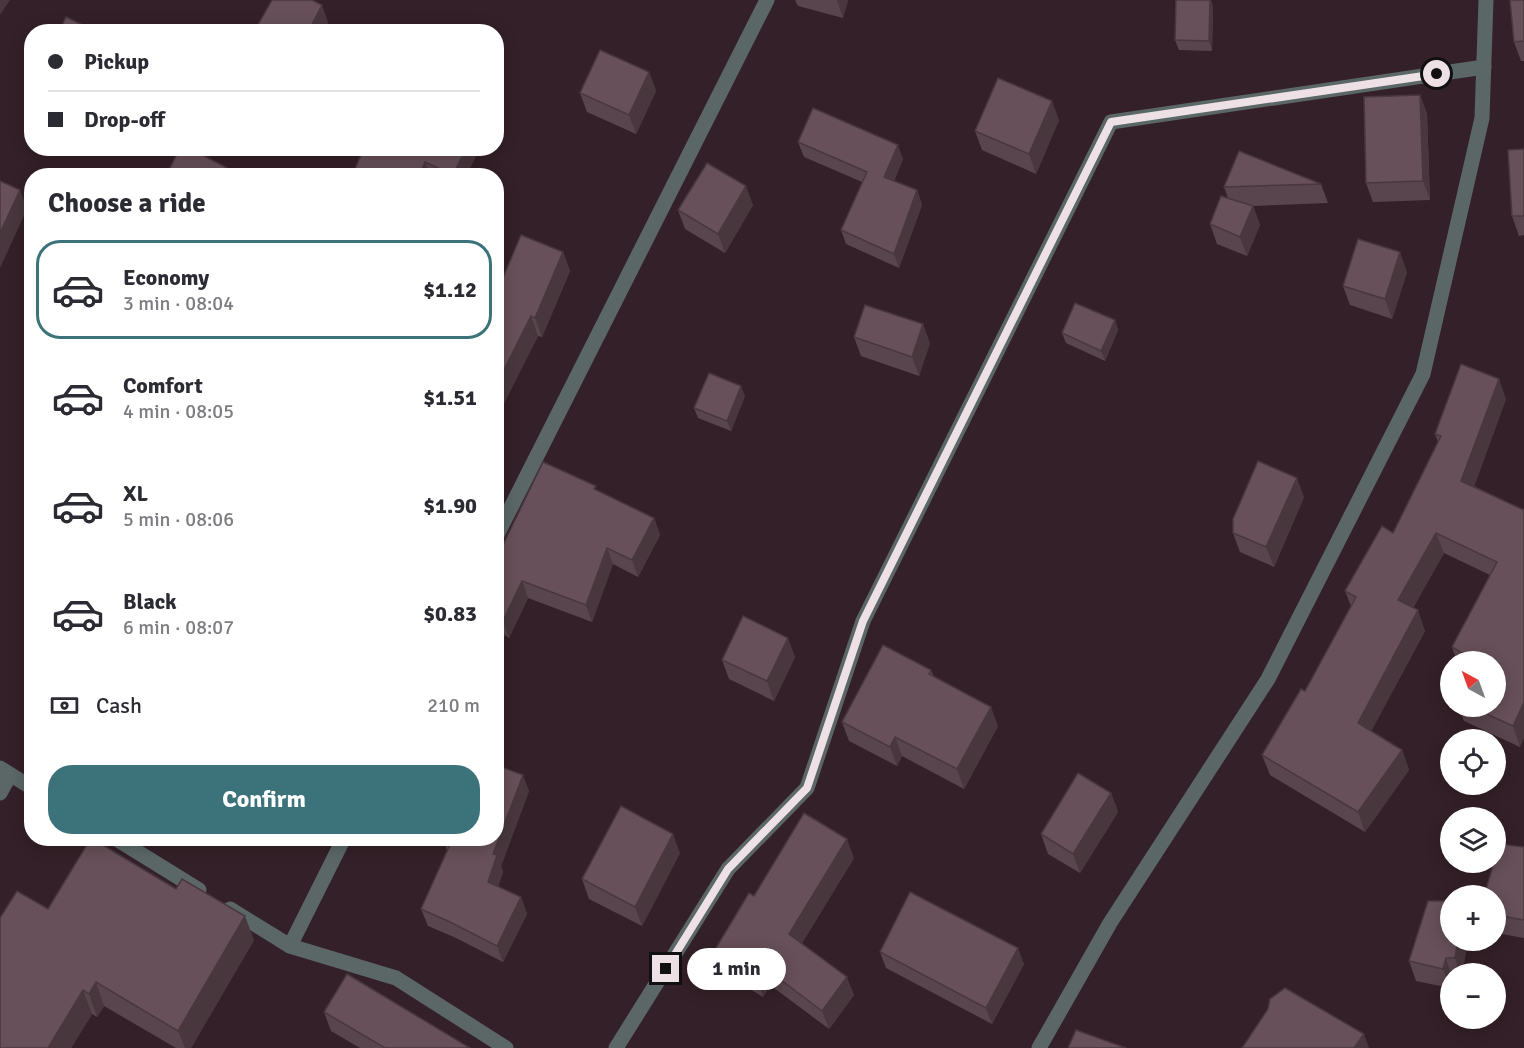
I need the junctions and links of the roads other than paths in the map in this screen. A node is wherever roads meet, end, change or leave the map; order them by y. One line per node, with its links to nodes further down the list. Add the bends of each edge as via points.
1 (767, 0): 4 (street)
2 (1486, 0): 3 (street)
3 (1484, 67): 12 (street, via 1111,122 863,621 807,788 728,869); 13 (street, via 1482,118 1423,374 1268,679 1110,923)
4 (504, 521)
5 (5, 772): 6 (street); 7 (street)
6 (24, 783)
7 (0, 794)
8 (128, 846): 10 (street)
9 (340, 846): 10 (street)
10 (290, 946): 11 (street, via 396,978)
11 (506, 1048)
12 (616, 1048)
13 (1039, 1048)

